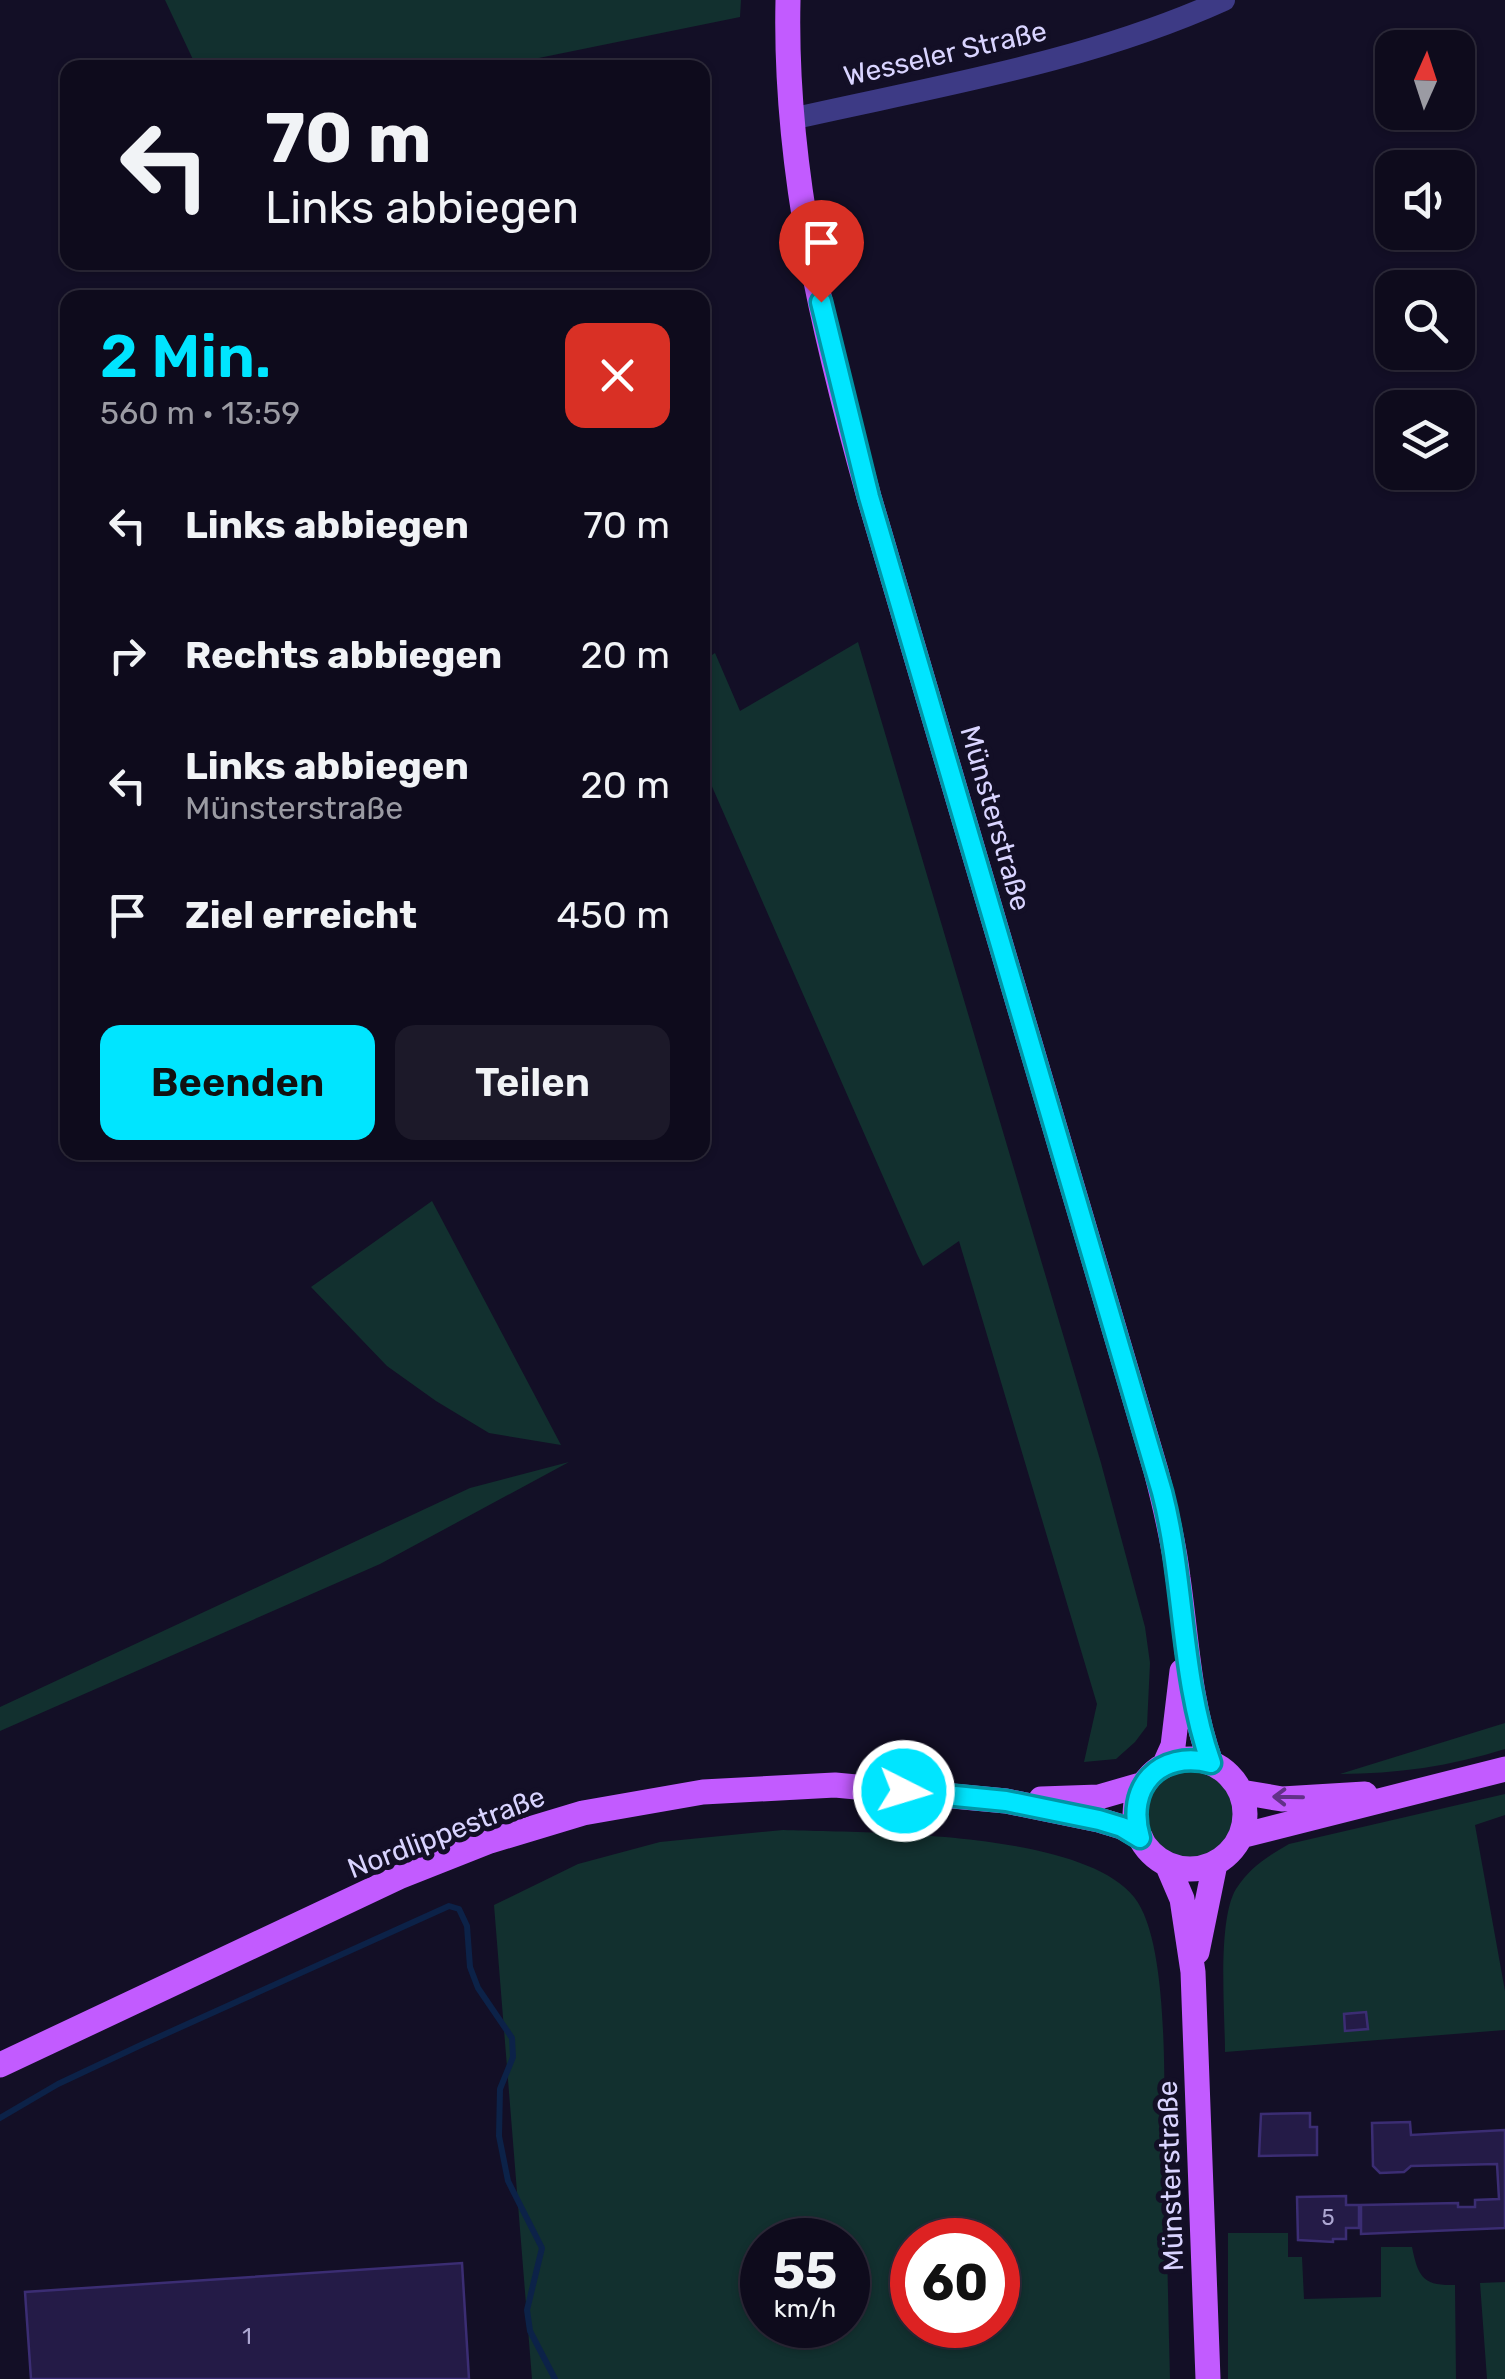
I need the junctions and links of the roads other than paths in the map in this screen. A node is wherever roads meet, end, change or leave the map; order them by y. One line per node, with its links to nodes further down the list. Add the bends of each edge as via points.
1 (788, 0): 3 (main road, Münsterstraße)
2 (1224, 0): 3 (street, Wesseler Straße, via 1077,55)
3 (791, 118): 4 (main road, Münsterstraße, via 806,234 848,418 1156,1470 1179,1579)
4 (1184, 1646): 5 (main road, Münsterstraße); 6 (main road, Münsterstraße, via 1174,1746)
5 (1211, 1763): 6 (main road); 9 (main road)
6 (1164, 1766): 8 (main road)
7 (1505, 1769): 10 (main road)
8 (1144, 1784): 11 (main road, Nordlippestraße, via 1099,1797); 13 (main road, via 1136,1810)
9 (1241, 1792): 10 (main road, one-way to 9, via 1282,1799); 12 (main road)
10 (1405, 1794): 12 (main road)
11 (1006, 1801): 13 (main road, Nordlippestraße, via 1099,1820); 17 (main road, Nordlippestraße, via 835,1784 704,1792 583,1813 398,1877)
12 (1241, 1836): 15 (main road)
13 (1140, 1838): 14 (main road)
14 (1167, 1864): 15 (main road, via 1192,1870); 16 (main road, Münsterstraße, via 1182,1898)
15 (1215, 1864): 16 (main road, Münsterstraße)
16 (1194, 1972): 18 (main road, Münsterstraße)
17 (0, 2064)
18 (1208, 2379)

